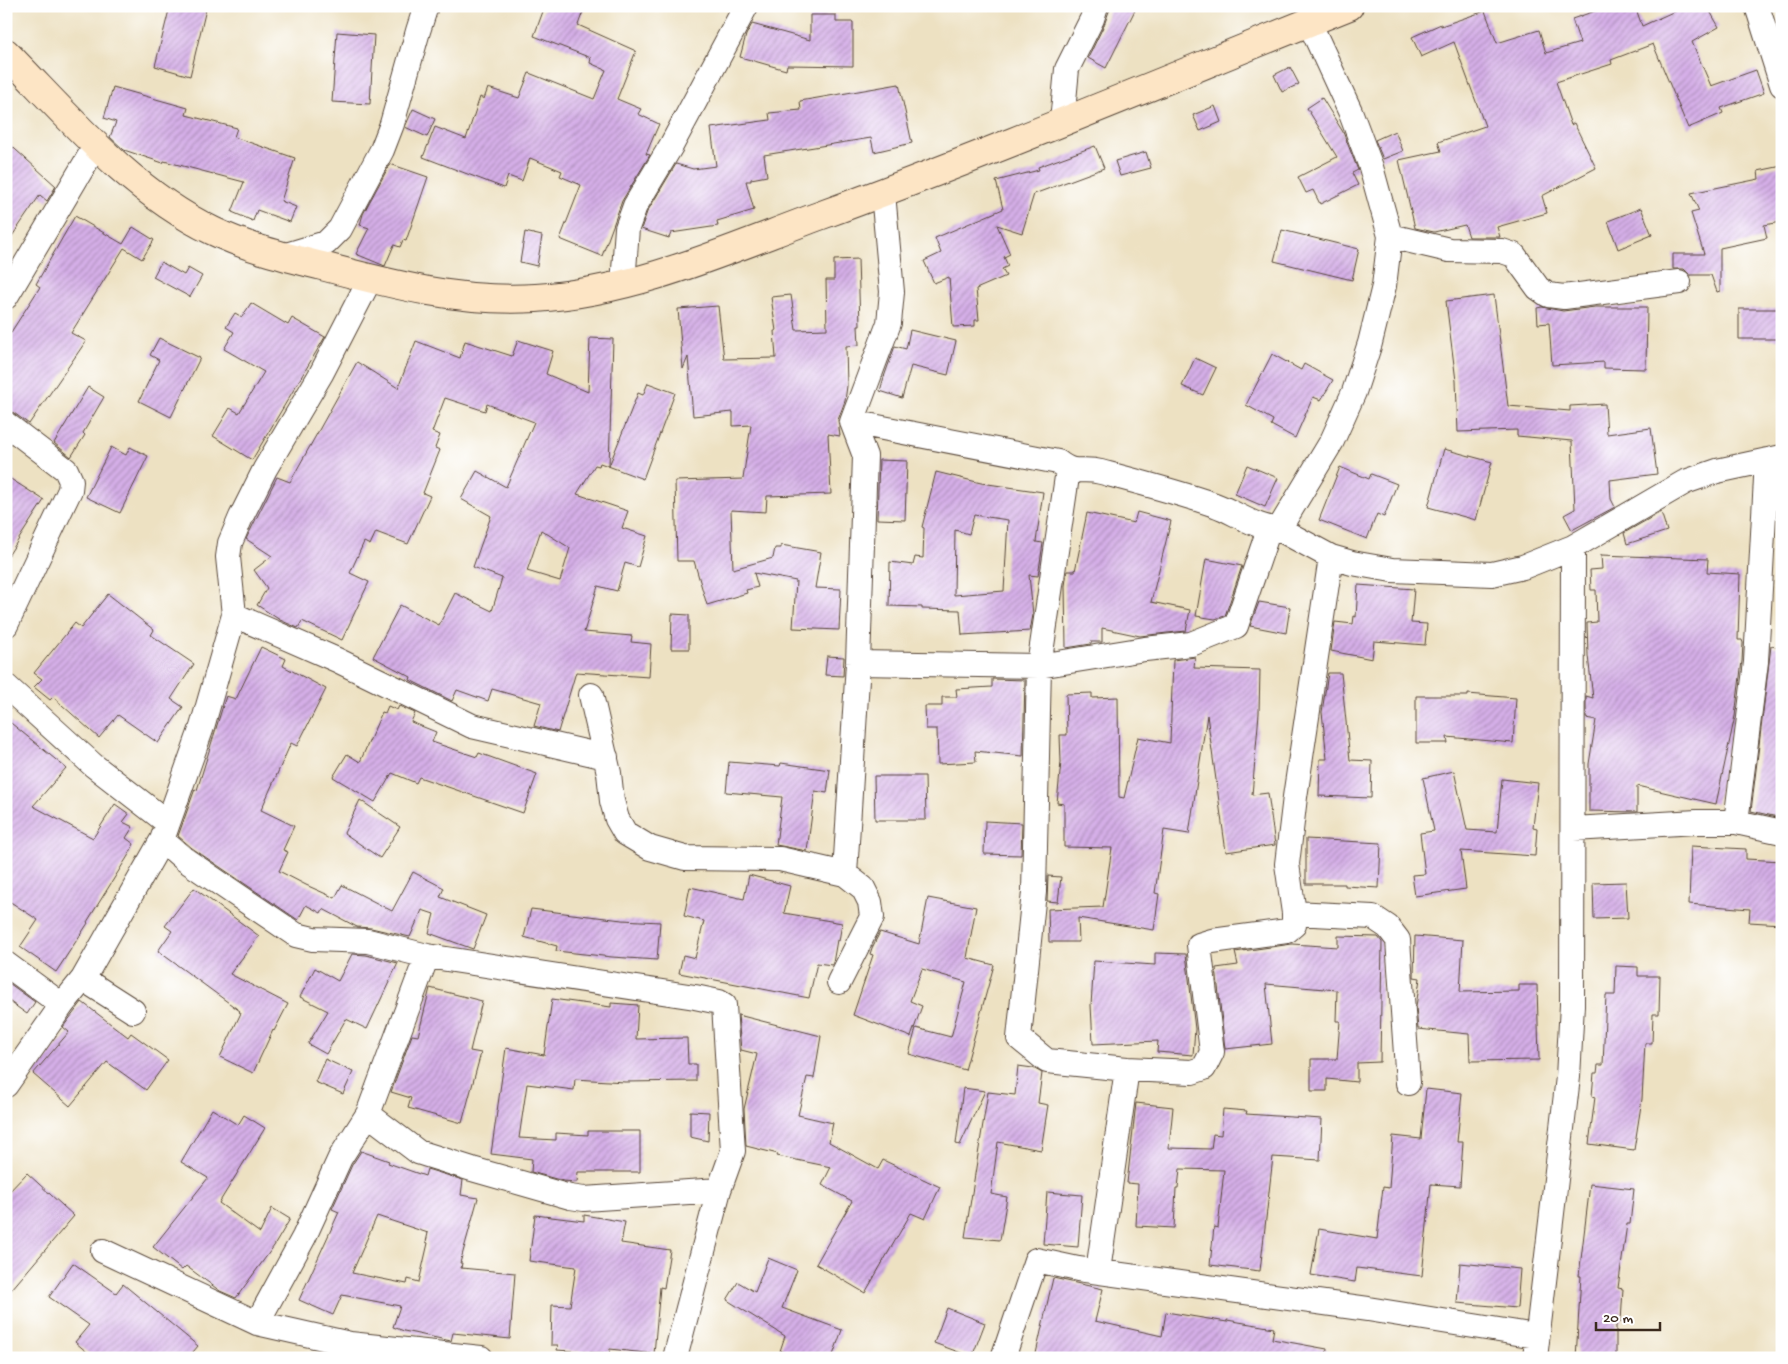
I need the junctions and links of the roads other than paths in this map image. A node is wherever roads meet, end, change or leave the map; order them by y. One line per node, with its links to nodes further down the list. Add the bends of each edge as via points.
1 (426, 6): 13 (street, via 382,150 340,229 326,243)
2 (746, 6): 16 (street, via 635,206 627,228)
3 (1096, 6): 9 (street, via 1067,69)
4 (1349, 6): 6 (main road)
5 (1757, 6): 8 (street)
6 (1309, 22): 9 (main road); 12 (street, via 1350,111 1371,167)
7 (6, 53): 10 (main road)
8 (1782, 85)
9 (1062, 122): 11 (main road)
10 (96, 145): 13 (main road, via 140,184 178,211 212,231); 17 (street)
11 (883, 193): 16 (main road, via 675,270); 18 (street, via 892,292 889,323)
12 (1390, 236): 15 (street, via 1449,250 1502,251 1514,255 1538,288 1548,296 1564,297); 22 (street, via 1384,286 1354,392 1332,441)
13 (283, 256): 14 (main road)
14 (370, 279): 16 (main road, via 453,296 501,300 588,292); 25 (street, via 321,374 240,517 228,557)
15 (1679, 282)
16 (623, 284)
17 (6, 297)
18 (852, 422): 21 (street, via 1058,462); 27 (street, via 865,456)
19 (6, 424): 26 (street, via 66,470 71,481 70,490)
20 (1774, 458): 23 (street, via 1685,482); 32 (street, via 1756,662)
21 (1068, 470): 22 (street, via 1097,471 1197,499); 28 (street)
22 (1274, 529): 24 (street); 28 (street, via 1236,626 1191,644)
23 (1573, 547): 24 (street, via 1523,567 1492,574 1392,570); 33 (street)
24 (1331, 557): 37 (street, via 1288,854)
25 (234, 615): 31 (street, via 338,660 472,726); 34 (street, via 202,727)
26 (6, 625)
27 (858, 663): 28 (street); 36 (street)
28 (1039, 666): 44 (street, via 1034,892 1019,1038 1047,1060)
29 (6, 686): 34 (street)
30 (591, 694): 31 (street)
31 (606, 757): 36 (street, via 618,819 625,833 650,848 685,858 780,859)
32 (1736, 822): 33 (street); 35 (street)
33 (1573, 828): 52 (street, via 1572,1005 1568,1077)
34 (165, 831): 38 (street, via 184,858 296,936 368,941); 40 (street)
35 (1782, 832)
36 (844, 874): 41 (street, via 863,888 870,902 872,917)
37 (1294, 913): 44 (street, via 1294,924 1287,932 1199,945 1212,1052 1204,1068 1192,1072); 45 (street, via 1373,917 1388,927 1398,940)
38 (427, 956): 47 (street); 48 (street, via 695,997 724,1005 733,1151)
39 (6, 964): 42 (street)
40 (83, 979): 42 (street); 43 (street)
41 (839, 982)
42 (62, 1005): 46 (street)
43 (133, 1011)
44 (1127, 1069): 50 (street)
45 (1408, 1083)
46 (6, 1084)
47 (368, 1114): 48 (street, via 418,1152 570,1197 584,1199); 51 (street, via 340,1158 304,1237)
48 (720, 1190): 55 (street)
49 (103, 1251): 51 (street)
50 (1098, 1271): 52 (street, via 1368,1309); 56 (street, via 1036,1260)
51 (257, 1323): 53 (street)
52 (1536, 1347)
53 (347, 1351): 54 (street)
54 (482, 1358)
55 (676, 1358)
56 (1003, 1358)

